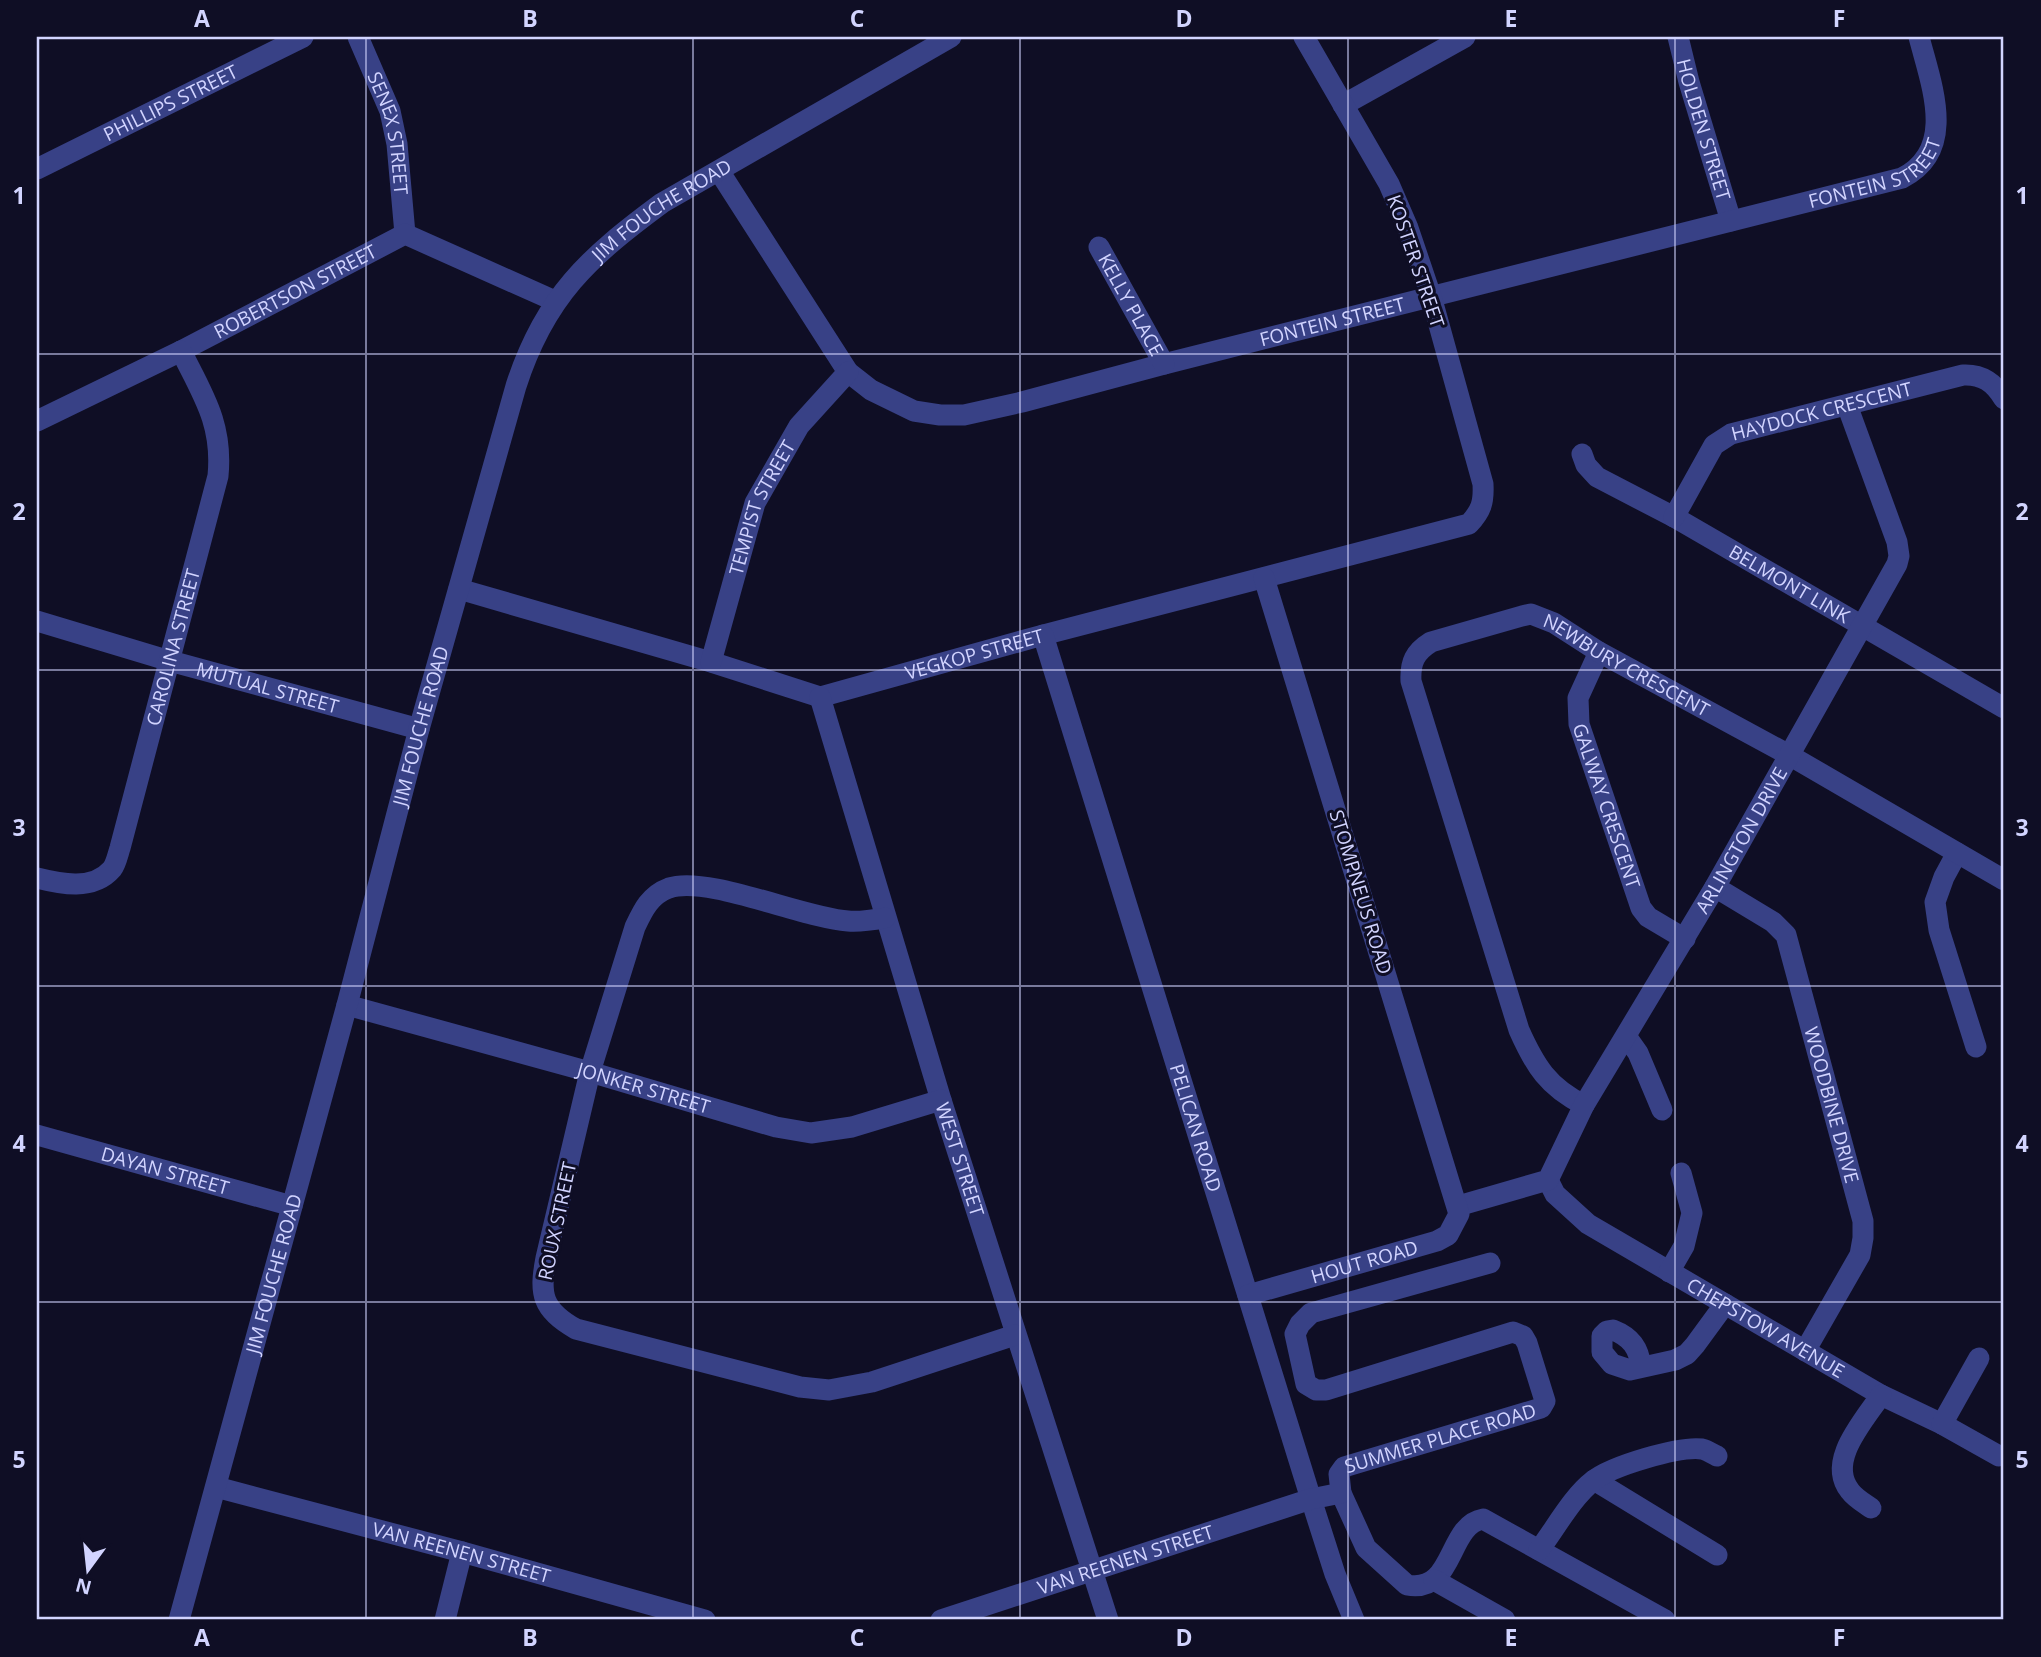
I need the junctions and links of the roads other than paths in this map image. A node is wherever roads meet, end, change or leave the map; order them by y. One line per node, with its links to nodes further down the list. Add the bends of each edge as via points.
1 (303, 37): 9 (street, PHILLIPS STREET)
2 (358, 37): 12 (street, SENEX STREET, via 390,111)
3 (951, 37): 10 (street, JIM FOUCHE ROAD)
4 (1304, 37): 8 (street, KOSTER STREET)
5 (1465, 37): 8 (street)
6 (1678, 37): 11 (street, HOLDEN STREET)
7 (1919, 37): 11 (street, FONTEIN STREET, via 1937,129 1932,149 1915,172)
8 (1343, 105): 14 (street, KOSTER STREET, via 1389,184)
9 (37, 169)
10 (719, 171): 15 (street, JIM FOUCHE ROAD, via 662,203 609,242); 18 (street, FONTEIN STREET)
11 (1731, 221): 14 (street, FONTEIN STREET)
12 (405, 234): 15 (street); 16 (street, ROBERTSON STREET)
13 (1099, 247): 17 (street, KELLY PLACE)
14 (1431, 296): 17 (street, FONTEIN STREET); 23 (street, KOSTER STREET, via 1483,484)
15 (555, 301): 26 (street, JIM FOUCHE ROAD, via 521,369)
16 (181, 351): 21 (street, ROBERTSON STREET); 31 (street, CAROLINA STREET, via 212,412 220,453)
17 (1164, 364): 18 (street, FONTEIN STREET, via 964,415 914,411 871,390)
18 (848, 372): 32 (street, TEMPIST STREET, via 799,426 755,503)
19 (2004, 399): 20 (street, HAYDOCK CRESCENT, via 1999,389 1981,376 1963,375)
20 (1847, 405): 24 (street, HAYDOCK CRESCENT, via 1723,438 1714,444); 28 (street, ARLINGTON DRIVE, via 1899,549 1897,564)
21 (37, 421)
22 (1582, 454): 24 (street, BELMONT LINK, via 1597,477)
23 (1484, 503): 25 (street, VEGKOP STREET, via 1469,524)
24 (1674, 517): 28 (street, BELMONT LINK)
25 (1264, 578): 29 (street, VEGKOP STREET); 54 (street, STOMPNEUS ROAD)
26 (458, 589): 32 (street); 35 (street, JIM FOUCHE ROAD)
27 (37, 621): 31 (street, MUTUAL STREET)
28 (1861, 627): 34 (street, BELMONT LINK); 36 (street, ARLINGTON DRIVE)
29 (1043, 635): 33 (street, VEGKOP STREET); 57 (street, PELICAN ROAD)
30 (1599, 652): 36 (street, NEWBURY CRESCENT); 42 (street, GALWAY CRESCENT, via 1578,698 1579,724 1641,908); 48 (street, NEWBURY CRESCENT, via 1531,614 1431,642 1419,649 1410,669 1519,1030 1544,1076 1564,1095)
31 (170, 661): 35 (street, MUTUAL STREET); 38 (street, CAROLINA STREET, via 112,868 96,881 70,885)
32 (711, 662): 33 (street)
33 (820, 697): 41 (street, WEST STREET)
34 (2004, 708)
35 (419, 729): 43 (street, JIM FOUCHE ROAD)
36 (1788, 755): 37 (street, NEWBURY CRESCENT); 40 (street, ARLINGTON DRIVE)
37 (1957, 853): 39 (street, NEWBURY CRESCENT); 45 (street, via 1935,902)
38 (37, 878)
39 (2004, 880)
40 (1715, 887): 42 (street, ARLINGTON DRIVE); 60 (street, WOODBINE DRIVE, via 1773,922 1791,946 1863,1221 1860,1255)
41 (885, 918): 46 (street, ROUX STREET, via 834,919 685,885 658,893 645,905 635,927); 47 (street, WEST STREET)
42 (1685, 939): 44 (street, ARLINGTON DRIVE)
43 (347, 1005): 46 (street, JONKER STREET); 53 (street, JIM FOUCHE ROAD)
44 (1626, 1036): 48 (street, ARLINGTON DRIVE); 49 (street)
45 (1976, 1047)
46 (590, 1072): 47 (street, JONKER STREET, via 776,1127 811,1133 852,1127); 59 (street, ROUX STREET, via 541,1282 544,1298 561,1321 585,1332 767,1379 830,1390 872,1382)
47 (941, 1100): 59 (street, WEST STREET)
48 (1584, 1105): 52 (street, ARLINGTON DRIVE)
49 (1662, 1111)
50 (37, 1135): 53 (street, DAYAN STREET)
51 (1681, 1173): 56 (street, via 1692,1213 1684,1246)
52 (1548, 1180): 54 (street); 56 (street, CHEPSTOW AVENUE, via 1555,1194 1588,1224)
53 (292, 1206): 68 (street, JIM FOUCHE ROAD)
54 (1458, 1206): 57 (street, HOUT ROAD, via 1453,1227 1437,1241)
55 (1490, 1263): 69 (street, SUMMER PLACE ROAD, via 1311,1313 1300,1324 1295,1334 1306,1384 1316,1390 1513,1332 1527,1343 1545,1401 1530,1412 1344,1467 1339,1474)
56 (1669, 1272): 58 (street, CHEPSTOW AVENUE)
57 (1248, 1295): 70 (street, PELICAN ROAD)
58 (1725, 1304): 60 (street, CHEPSTOW AVENUE); 62 (street, via 1687,1353)
59 (1015, 1335): 75 (street, WEST STREET)
60 (1805, 1351): 63 (street, CHEPSTOW AVENUE)
61 (1979, 1358): 64 (street)
62 (1641, 1367)
63 (1881, 1395): 64 (street, CHEPSTOW AVENUE); 71 (street, via 1843,1454 1841,1469 1850,1493)
64 (1942, 1424): 66 (street, CHEPSTOW AVENUE)
65 (1717, 1456): 67 (street, via 1704,1449 1669,1453 1625,1465)
66 (1999, 1456)
67 (1594, 1480): 72 (street); 74 (street)
68 (216, 1487): 73 (street, VAN REENEN STREET); 77 (street, JIM FOUCHE ROAD)
69 (1341, 1493): 70 (street, SUMMER PLACE ROAD); 76 (street, SUMMER PLACE ROAD, via 1366,1548 1407,1585)
70 (1311, 1499): 75 (street, VAN REENEN STREET); 82 (street, PELICAN ROAD)
71 (1871, 1508)
72 (1539, 1550): 76 (street, via 1476,1520); 84 (street)
73 (463, 1552): 78 (street); 79 (street, VAN REENEN STREET)
74 (1717, 1555)
75 (1093, 1571): 80 (street, VAN REENEN STREET); 81 (street, WEST STREET)
76 (1434, 1580): 83 (street)
77 (178, 1620)
78 (445, 1620)
79 (705, 1620)
80 (941, 1620)
81 (1108, 1620)
82 (1354, 1620)
83 (1505, 1620)
84 (1665, 1620)

